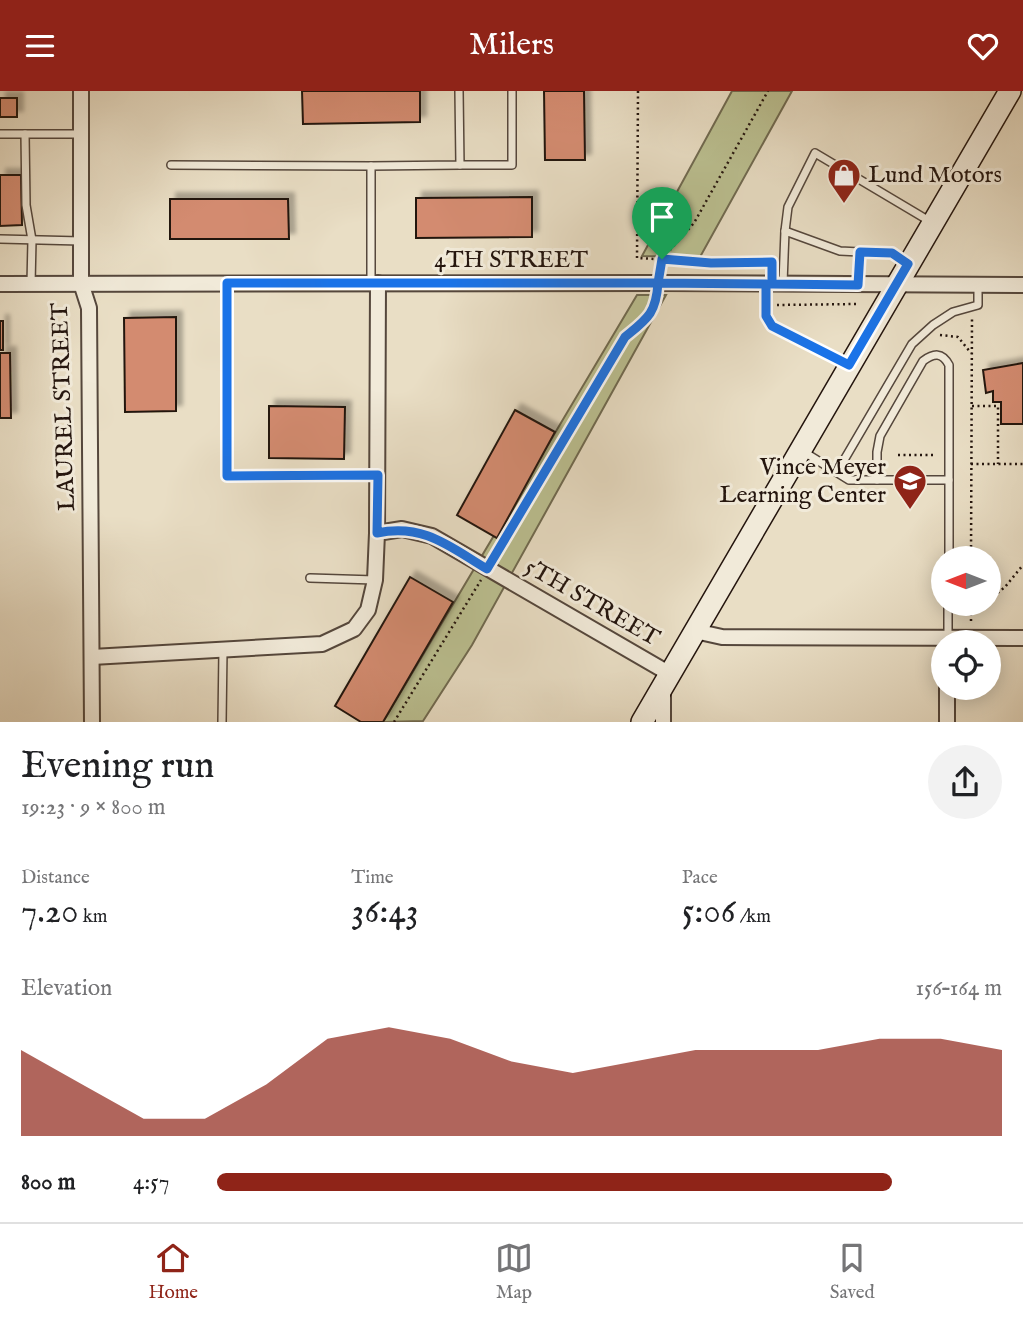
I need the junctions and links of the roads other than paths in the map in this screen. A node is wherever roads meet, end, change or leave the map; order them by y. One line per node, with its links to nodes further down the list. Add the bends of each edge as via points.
1 (81, 91): 7 (street, LAUREL STREET)
2 (459, 91): 9 (lane)
3 (512, 91): 9 (lane, via 512,165)
4 (1010, 91): 11 (main road)
5 (0, 134): 6 (lane)
6 (25, 134): 7 (lane); 14 (lane, via 26,205)
7 (80, 134): 15 (street, LAUREL STREET)
8 (171, 165): 10 (lane)
9 (460, 165): 10 (lane)
10 (371, 166): 21 (lane)
11 (933, 223): 12 (lane, via 815,153 788,208); 17 (main road)
12 (785, 231): 16 (lane, via 839,251); 23 (lane)
13 (0, 239): 14 (lane)
14 (32, 240): 15 (lane); 18 (lane)
15 (81, 241): 19 (street, LAUREL STREET)
16 (860, 252): 17 (lane, via 892,253); 24 (lane)
17 (908, 264): 25 (main road)
18 (31, 283): 19 (street, 4TH STREET); 22 (street, 4TH STREET)
19 (81, 283): 20 (street, 4TH STREET); 43 (street, LAUREL STREET, via 89,309)
20 (227, 283): 21 (street, 4TH STREET); 31 (lane, via 227,476)
21 (374, 283): 23 (street, 4TH STREET); 31 (street)
22 (0, 284)
23 (774, 284): 24 (street, 4TH STREET); 28 (lane, via 766,316 772,326)
24 (858, 285): 25 (street, 4TH STREET)
25 (896, 285): 26 (street, 4TH STREET); 28 (main road)
26 (978, 285): 27 (street, 4TH STREET); 30 (lane, via 978,305 953,311 912,344)
27 (1023, 285)
28 (849, 365): 29 (main road)
29 (801, 450): 30 (lane); 38 (main road)
30 (836, 472): 32 (lane, via 849,480)
31 (378, 475): 34 (street)
32 (877, 480): 33 (lane); 33 (lane, via 880,436 923,361 931,355 940,355 948,365)
33 (949, 480): 35 (lane)
34 (377, 533): 37 (street); 44 (street, 5TH STREET, via 402,529 432,535)
35 (949, 546)
36 (310, 578): 37 (lane)
37 (375, 580): 42 (street, via 368,610 354,629 322,644)
38 (695, 631): 41 (street, 5TH STREET, via 722,637); 44 (main road)
39 (1001, 638): 40 (street, 5TH STREET)
40 (1023, 638)
41 (931, 640)
42 (223, 649): 43 (street); 47 (lane)
43 (92, 657): 46 (street, LAUREL STREET)
44 (666, 680): 48 (main road); 49 (street)
45 (947, 700): 50 (street)
46 (92, 722)
47 (222, 722)
48 (642, 722)
49 (663, 722)
50 (947, 722)

